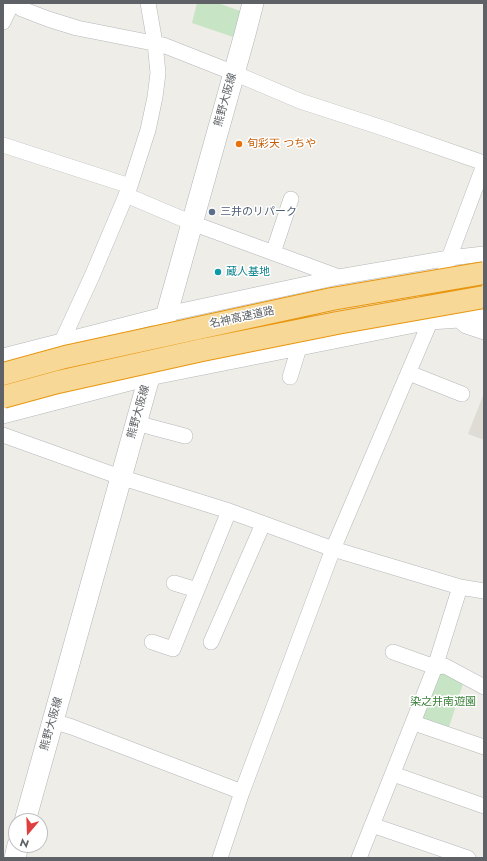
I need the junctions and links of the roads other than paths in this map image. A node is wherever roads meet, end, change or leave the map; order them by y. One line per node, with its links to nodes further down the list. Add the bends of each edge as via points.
1 (13, 3): 4 (street); 5 (street, via 22,9 77,28)
2 (148, 3): 5 (street)
3 (253, 3): 6 (main road, 熊野大阪線)
4 (3, 22)
5 (155, 43): 6 (street); 9 (street, via 158,73 155,97 148,130)
6 (234, 73): 8 (street, via 300,101); 11 (main road, 熊野大阪線)
7 (3, 145): 9 (street)
8 (484, 164): 14 (street)
9 (128, 191): 11 (street); 23 (street)
10 (291, 199): 12 (street)
11 (192, 223): 12 (street); 18 (main road, 熊野大阪線)
12 (274, 253): 16 (street)
13 (484, 254): 14 (street)
14 (449, 258): 16 (street); 21 (street)
15 (484, 273): 27 (highway, 名神高速道路, bridge, via 332,299 72,356)
16 (339, 277): 18 (street)
17 (484, 297): 31 (highway, bridge, via 209,349 58,382)
18 (167, 314): 23 (street); 29 (main road, 熊野大阪線)
19 (484, 316): 20 (street)
20 (459, 320): 21 (street); 22 (street, via 466,326)
21 (430, 322): 24 (street); 26 (street)
22 (484, 332)
23 (62, 341): 25 (street)
24 (299, 348): 28 (street); 29 (street)
25 (3, 356)
26 (409, 373): 30 (street); 39 (street)
27 (3, 374)
28 (290, 377)
29 (149, 378): 32 (street); 33 (main road, 熊野大阪線)
30 (462, 394)
31 (3, 397)
32 (3, 416)
33 (136, 423): 35 (street); 36 (main road, 熊野大阪線)
34 (3, 435): 36 (street)
35 (185, 436)
36 (120, 477): 37 (street); 49 (main road, 熊野大阪線)
37 (229, 511): 38 (street); 42 (street)
38 (263, 524): 39 (street); 45 (street)
39 (333, 549): 41 (street); 53 (street)
40 (174, 582): 42 (street)
41 (460, 587): 43 (street); 47 (street)
42 (197, 590): 44 (street, via 173,649)
43 (484, 591)
44 (152, 642)
45 (211, 642)
46 (393, 652): 47 (street)
47 (435, 667): 48 (street, via 445,666); 50 (street)
48 (484, 687)
49 (53, 721): 53 (street); 55 (main road, 熊野大阪線)
50 (414, 723): 51 (street); 52 (street)
51 (484, 747)
52 (393, 774): 54 (street); 56 (street)
53 (242, 792): 57 (street)
54 (484, 806)
55 (27, 813)
56 (372, 826): 58 (street); 59 (street)
57 (220, 858)
58 (359, 858)
59 (468, 858)

